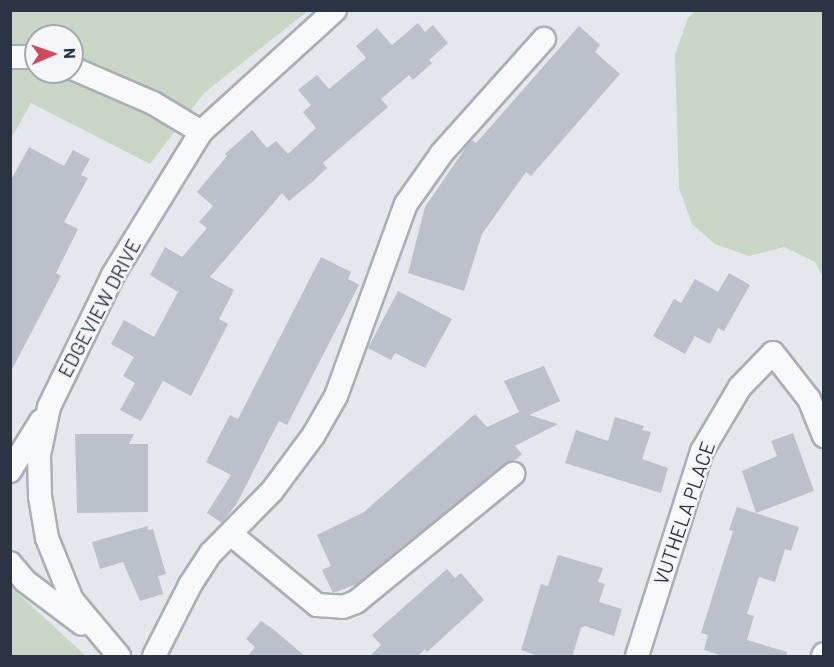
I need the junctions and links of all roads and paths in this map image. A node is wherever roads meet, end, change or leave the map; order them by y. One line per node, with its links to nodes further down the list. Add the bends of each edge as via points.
1 (335, 10): 4 (street, EDGEVIEW DRIVE)
2 (544, 39): 9 (street, via 442,153 406,204 336,396 313,436 272,491)
3 (84, 73): 4 (street, via 153,103)
4 (201, 132): 5 (street, EDGEVIEW DRIVE, via 113,275)
5 (49, 407): 7 (street); 11 (street, EDGEVIEW DRIVE, via 39,455 47,538 72,600)
6 (824, 436): 14 (street, VUTHELA PLACE, via 809,399 773,353 740,387 702,451)
7 (10, 471)
8 (513, 474): 9 (street, via 356,602 343,607 317,605)
9 (232, 535): 13 (street, via 211,554 190,585)
10 (10, 563): 11 (street, via 25,581)
11 (102, 638): 12 (street, EDGEVIEW DRIVE)
12 (119, 657)
13 (154, 657)
14 (637, 657)

